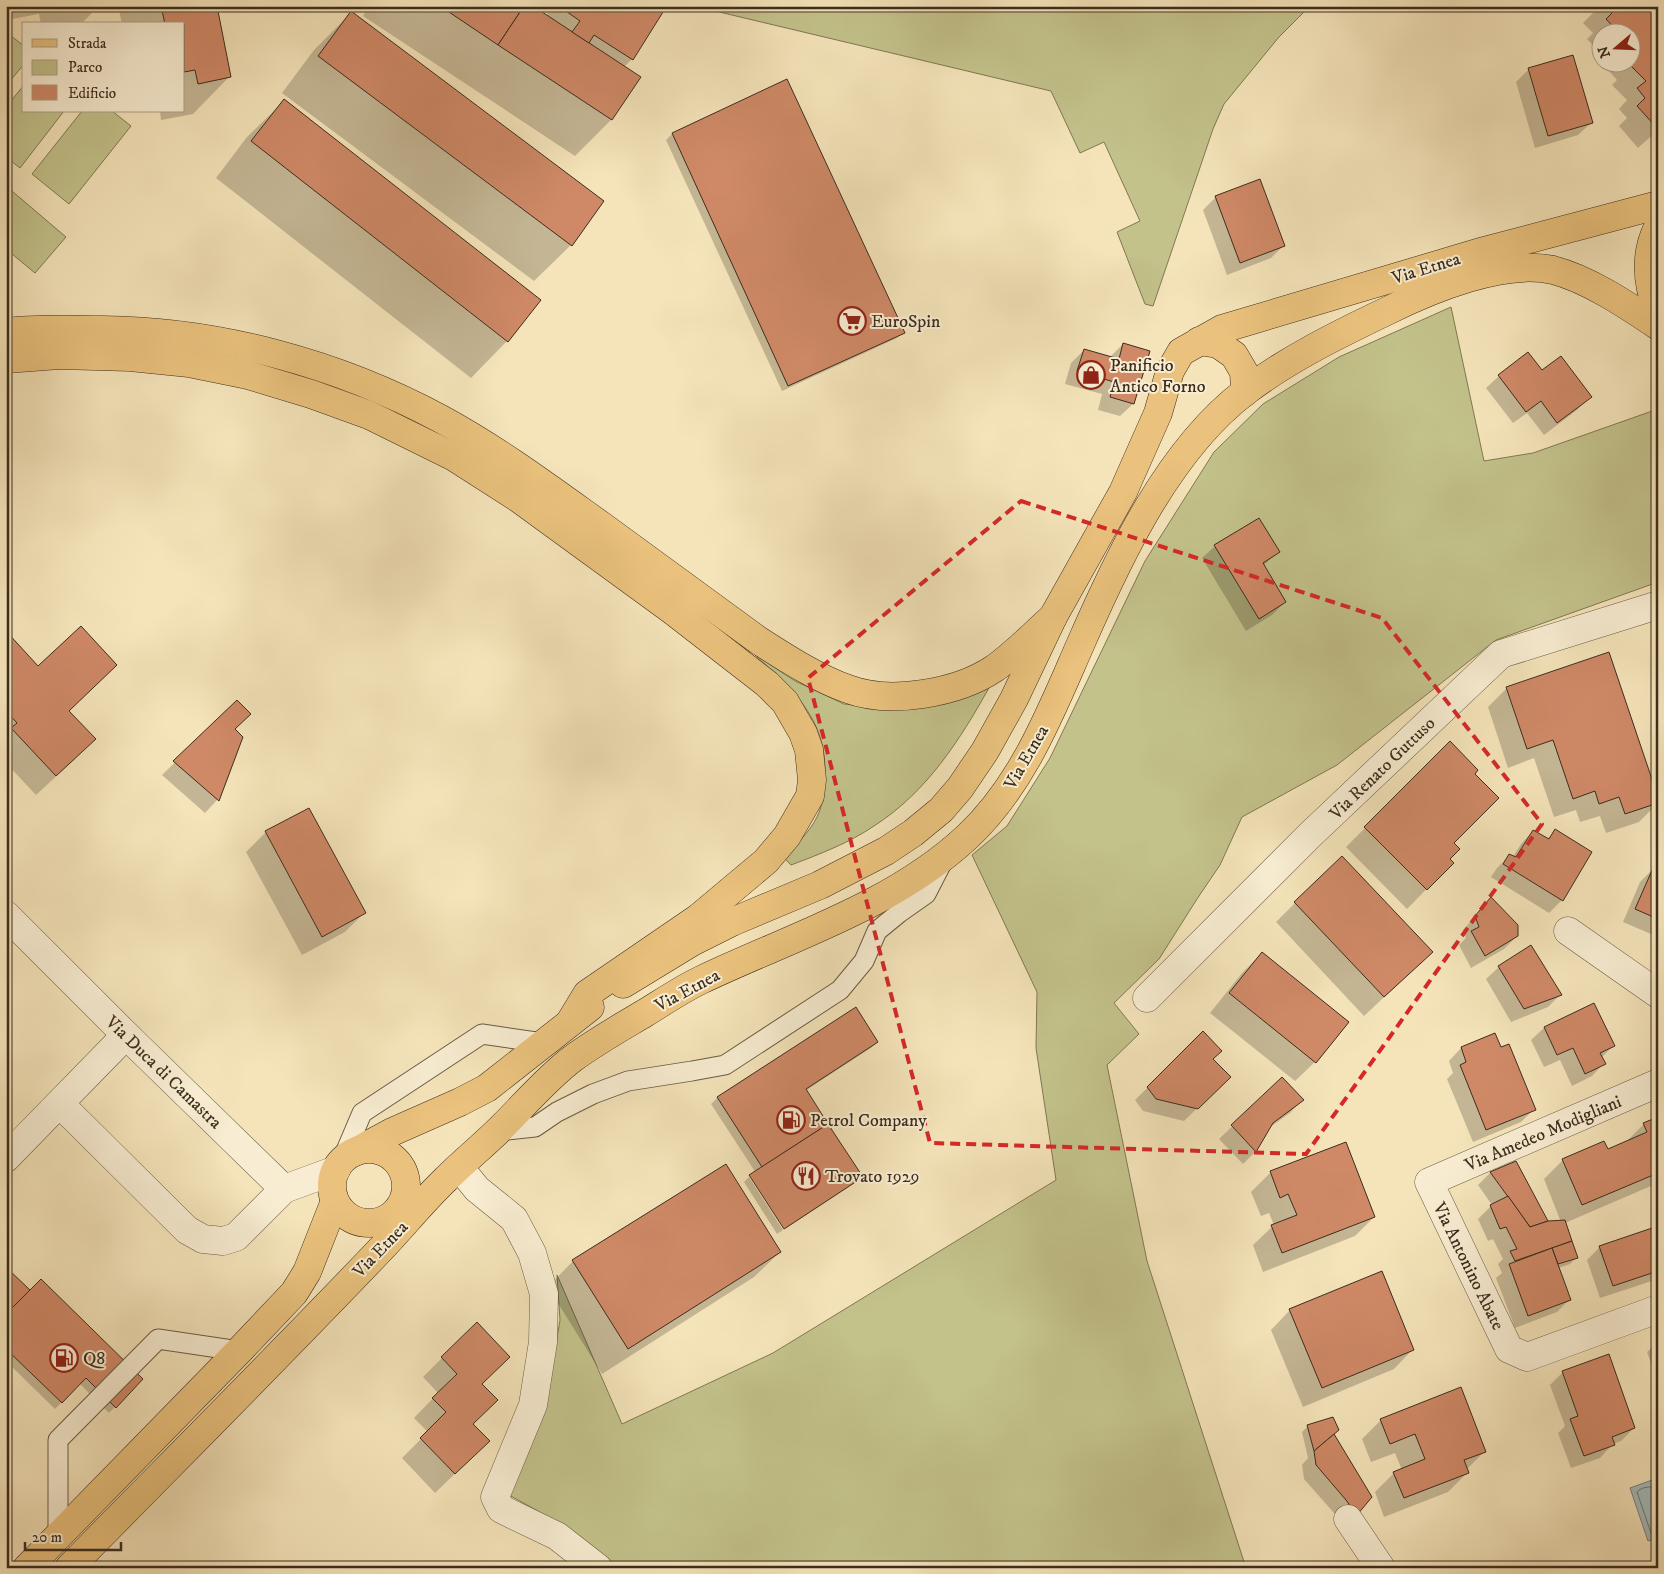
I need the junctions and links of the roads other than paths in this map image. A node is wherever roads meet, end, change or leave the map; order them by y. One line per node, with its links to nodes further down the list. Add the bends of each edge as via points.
1 (1658, 205): 6 (main road, Via Etnea, via 1474,254 1222,329)
2 (1658, 227): 3 (main road, via 1648,273)
3 (1658, 312)
4 (1658, 326): 8 (main road, Via Etnea, via 1607,294 1560,272 1536,267 1514,268 1440,288 1407,301 1290,363)
5 (6, 332): 10 (main road, via 132,330 196,337 314,366 378,390 439,418 489,447 758,640 849,690 898,695 950,689 995,668)
6 (1198, 341): 8 (main road, via 1218,344 1234,355 1244,372); 10 (main road, Via Etnea, via 1181,352 1170,372 1158,413 1123,492)
7 (6, 359): 16 (main road, via 59,355 188,363 248,375 369,415 454,457 518,498 673,611 767,684 785,702 809,750 812,780 810,796 787,836 766,861 698,918 587,994)
8 (1245, 392): 11 (main road, Via Etnea, via 1196,439 1146,512 1028,758 998,804)
9 (1658, 605): 15 (street, Via Renato Guttuso, via 1501,654 1310,835)
10 (1053, 617): 16 (main road, Via Etnea, via 985,751 941,810 914,833 843,874 692,942 627,981)
11 (945, 856): 21 (main road, Via Etnea, via 904,885 695,983 600,1040 568,1062); 21 (lane, via 926,894 877,931 864,961 840,990 725,1064 628,1081 593,1094 535,1127)
12 (6, 915): 17 (street, Via Duca di Camastra)
13 (1568, 931): 14 (street)
14 (1658, 994)
15 (1147, 998)
16 (570, 1022): 18 (main road, Via Etnea)
17 (126, 1035): 20 (street); 26 (street, Via Duca di Camastra)
18 (543, 1043): 23 (main road, Via Etnea, via 487,1088 392,1132); 23 (lane, via 482,1034 362,1114)
19 (1658, 1083): 25 (street, Via Amedeo Modigliani)
20 (60, 1104): 22 (street); 26 (street, via 187,1230 203,1239 223,1241 236,1236)
21 (498, 1131): 24 (main road, Via Etnea)
22 (6, 1158)
23 (344, 1161): 26 (street); 27 (main road, via 332,1185); 28 (main road, via 371,1149 392,1157 405,1177 406,1188)
24 (452, 1173): 28 (main road); 29 (main road, Via Etnea); 36 (street, via 514,1219 532,1253 544,1294 543,1342 533,1405 495,1497 501,1509 557,1536)
25 (1429, 1182): 30 (street, Via Antonino Abate, via 1509,1349 1526,1357)
26 (284, 1189)
27 (335, 1201): 28 (main road, via 347,1216 365,1223 375,1223); 31 (main road, via 307,1272 294,1293)
28 (395, 1212): 29 (main road)
29 (381, 1249): 35 (main road, Via Etnea)
30 (1658, 1309)
31 (239, 1351): 33 (main road); 33 (lane, via 158,1338 58,1440)
32 (1348, 1520): 37 (street)
33 (58, 1538): 34 (main road)
34 (27, 1568)
35 (69, 1568)
36 (598, 1568)
37 (1381, 1568)

